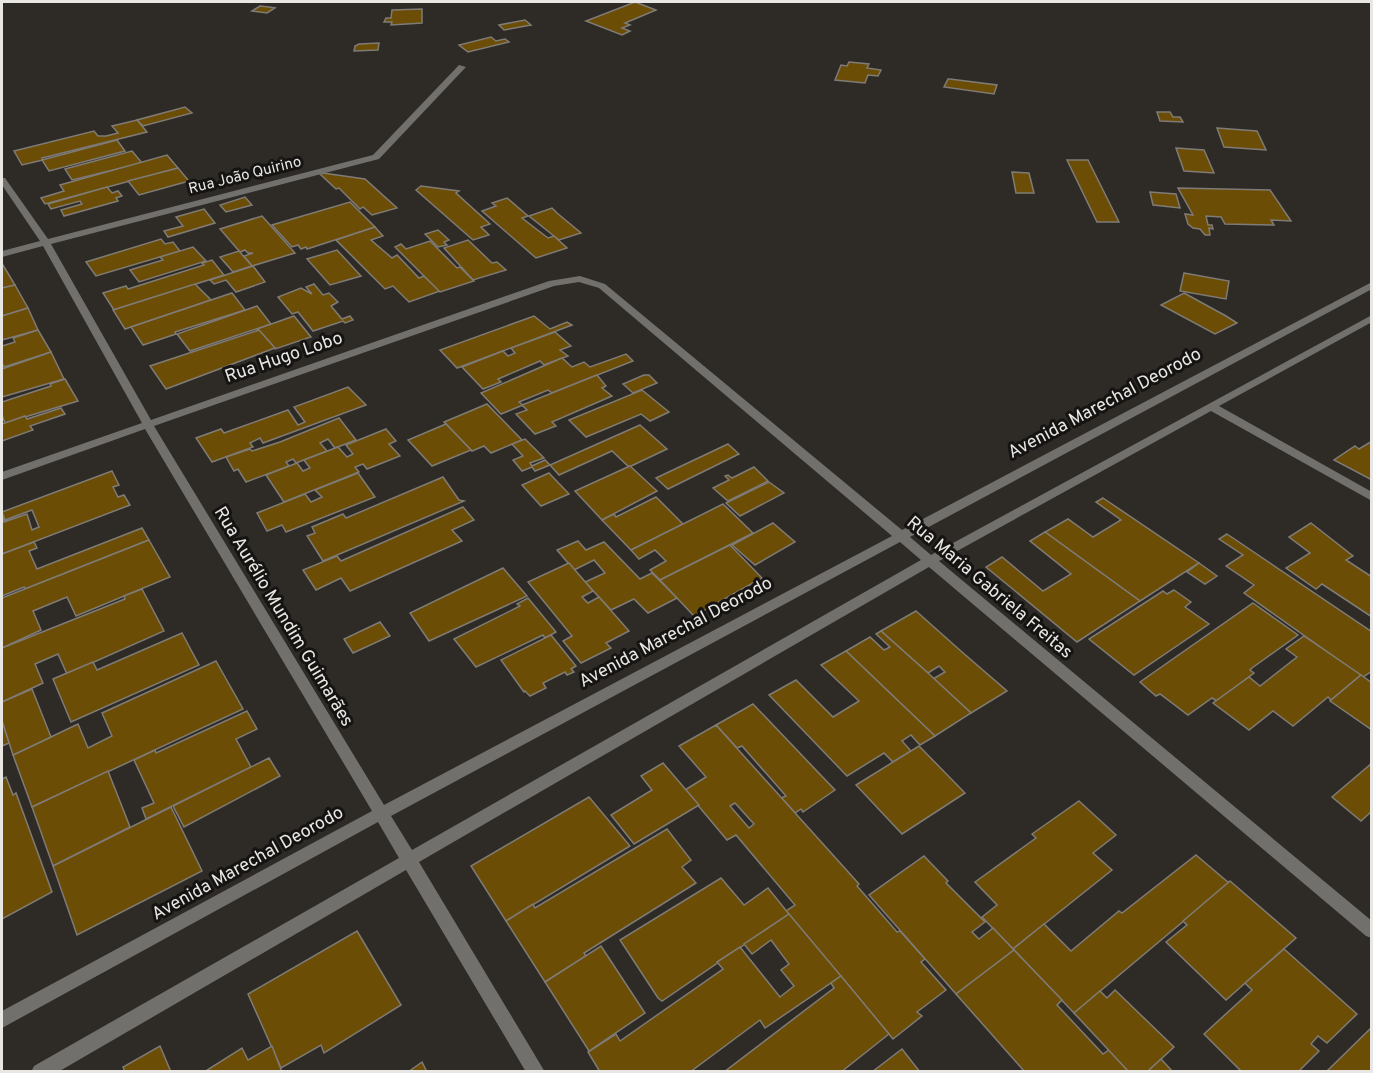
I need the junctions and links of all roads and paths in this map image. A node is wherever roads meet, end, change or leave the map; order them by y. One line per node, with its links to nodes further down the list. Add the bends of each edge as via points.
1 (462, 67): 3 (street, Rua João Quirino, via 376,157)
2 (2, 180): 3 (street, Rua Aurélio Mundim Guimarães)
3 (45, 242): 4 (street, Rua João Quirino); 9 (street, Rua Aurélio Mundim Guimarães)
4 (2, 254)
5 (580, 279): 9 (street, Rua Hugo Lobo, via 552,283); 12 (street, Rua Maria Gabriela Freitas, via 602,286)
6 (1371, 285): 12 (street, Avenida Marechal Deorodo)
7 (1371, 318): 8 (street)
8 (1212, 407): 11 (street); 13 (street)
9 (147, 423): 10 (street, Rua Hugo Lobo); 14 (street, Rua Aurélio Mundim Guimarães)
10 (2, 476)
11 (1371, 497)
12 (900, 536): 13 (street, Rua Maria Gabriela Freitas); 14 (street, Avenida Marechal Deorodo)
13 (929, 561): 15 (street); 16 (street, Rua Maria Gabriela Freitas)
14 (380, 814): 15 (street, Rua Aurélio Mundim Guimarães); 17 (street, Avenida Marechal Deorodo)
15 (408, 860): 18 (street); 19 (street, Rua Aurélio Mundim Guimarães)
16 (1371, 931)
17 (2, 1020)
18 (40, 1071)
19 (536, 1071)

